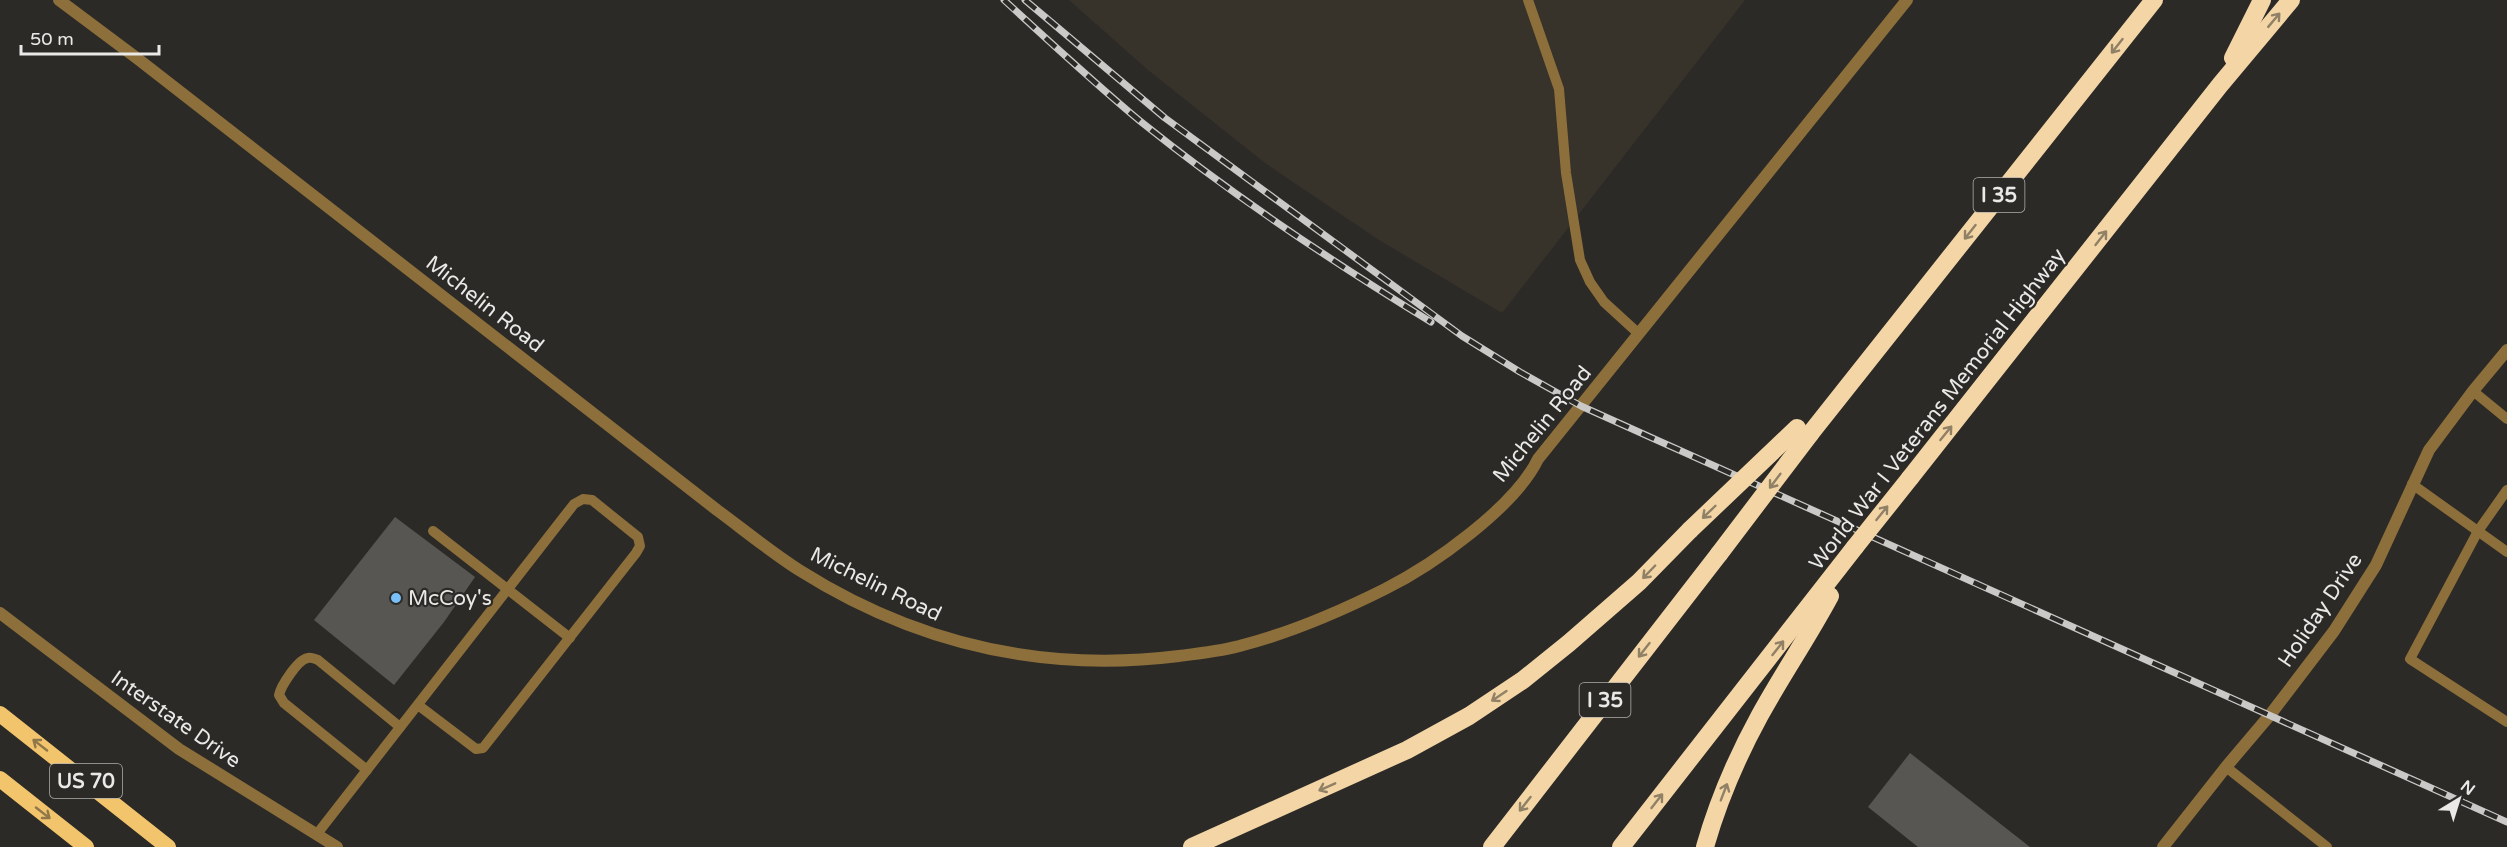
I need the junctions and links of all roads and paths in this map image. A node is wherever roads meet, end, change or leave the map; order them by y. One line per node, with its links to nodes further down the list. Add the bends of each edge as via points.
1 (60, 0): 8 (street, Michelin Road, via 799,570 909,626 978,647 1089,661 1151,659 1241,646 1345,609 1407,578 1448,550 1504,502 1530,475 1538,459)
2 (1528, 0): 8 (lane, via 1559,89 1566,173 1580,260 1604,302)
3 (1907, 0): 8 (street, Michelin Road)
4 (2154, 0): 12 (highway, I 35, one-way to 12, via 1844,391)
5 (2262, 0): 7 (highway)
6 (2291, 0): 7 (highway, World War I Veterans Memorial Highway, one-way to 6)
7 (2220, 85): 19 (highway, World War I Veterans Memorial Highway, one-way to 7, bridge, via 1855,547)
8 (1639, 334)
9 (2507, 350): 10 (street, Holiday Drive)
10 (2473, 391): 11 (lane); 13 (street, Holiday Drive, via 2429,450)
11 (2507, 419)
12 (1804, 431): 33 (highway, one-way to 33, bridge, via 1690,530 1639,582 1523,680 1407,750); 34 (highway, I 35, one-way to 34, bridge, via 1719,554)
13 (2412, 484): 16 (lane); 26 (street, Holiday Drive, via 2357,598)
14 (2507, 490): 16 (lane)
15 (433, 531): 18 (lane)
16 (2478, 531): 17 (lane); 24 (lane, via 2410,658)
17 (2507, 552)
18 (507, 589): 21 (lane); 21 (lane, via 574,504 583,499 592,501 638,537 640,546); 22 (lane)
19 (1824, 596): 35 (highway, World War I Veterans Memorial Highway, one-way to 19); 36 (highway, one-way to 19, via 1739,756)
20 (0, 613): 29 (street, Interstate Drive, via 179,749)
21 (570, 638): 22 (lane, via 483,748 467,744)
22 (418, 705): 25 (lane)
23 (0, 714): 31 (highway, US 70, one-way to 23)
24 (2507, 722)
25 (400, 727): 27 (lane); 27 (lane, via 318,660 309,657 280,687 284,704)
26 (2226, 767): 37 (street, Holiday Drive); 38 (lane)
27 (366, 770): 29 (lane)
28 (0, 779): 30 (highway, US 70, one-way to 30)
29 (316, 834): 32 (street, Interstate Drive)
30 (86, 847)
31 (168, 847)
32 (337, 847)
33 (1192, 847)
34 (1492, 847)
35 (1621, 847)
36 (1705, 847)
37 (2163, 847)
38 (2327, 847)

